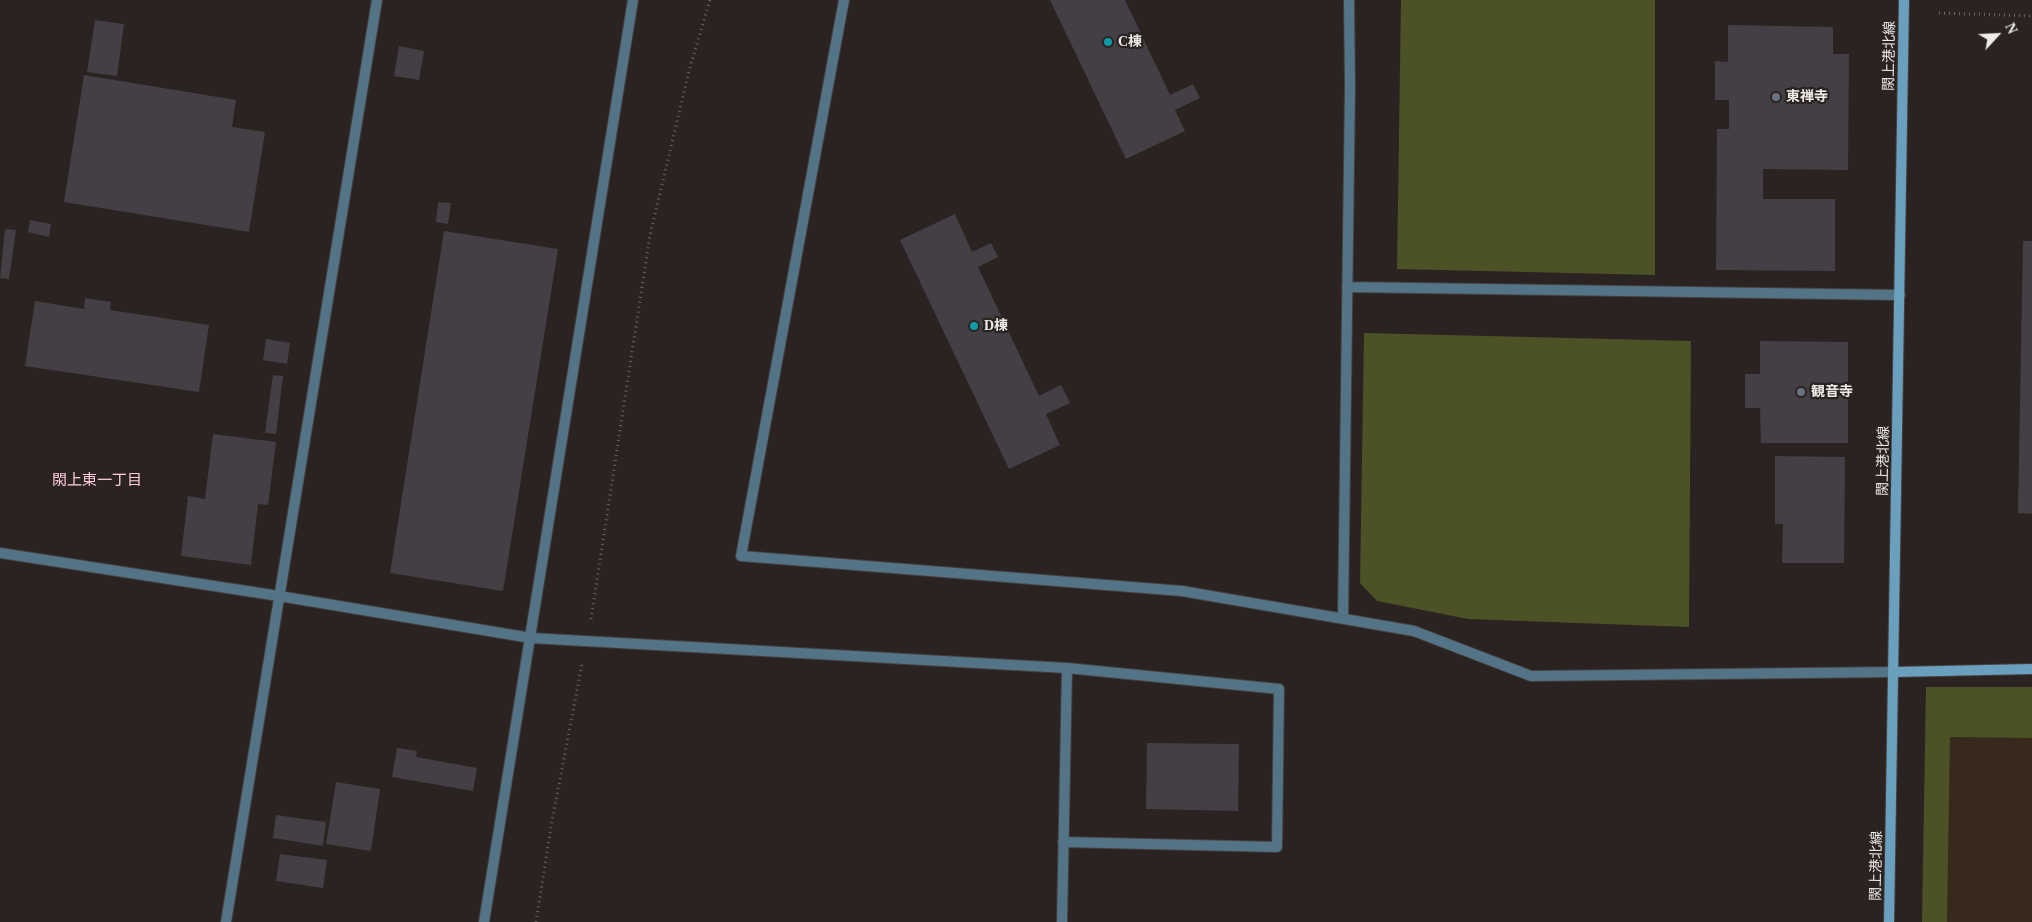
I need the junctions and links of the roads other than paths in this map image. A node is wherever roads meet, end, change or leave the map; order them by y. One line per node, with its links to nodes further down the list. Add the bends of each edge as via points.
1 (377, 0): 9 (street)
2 (633, 0): 11 (street)
3 (844, 0): 10 (street, via 741,556 1182,591)
4 (1350, 0): 6 (street)
5 (1904, 0): 7 (street, 閖上港北線)
6 (1347, 287): 7 (street); 10 (street)
7 (1900, 295): 14 (street, 閖上港北線)
8 (0, 553): 9 (street)
9 (279, 596): 11 (street); 16 (street)
10 (1343, 618): 14 (street, via 1414,631 1531,676)
11 (531, 638): 12 (street); 17 (street)
12 (1067, 668): 15 (street); 15 (street, via 1279,689 1277,847)
13 (2032, 668): 14 (street)
14 (1894, 672): 19 (street, 閖上港北線)
15 (1063, 842): 18 (street)
16 (226, 922)
17 (484, 922)
18 (1062, 922)
19 (1889, 922)

